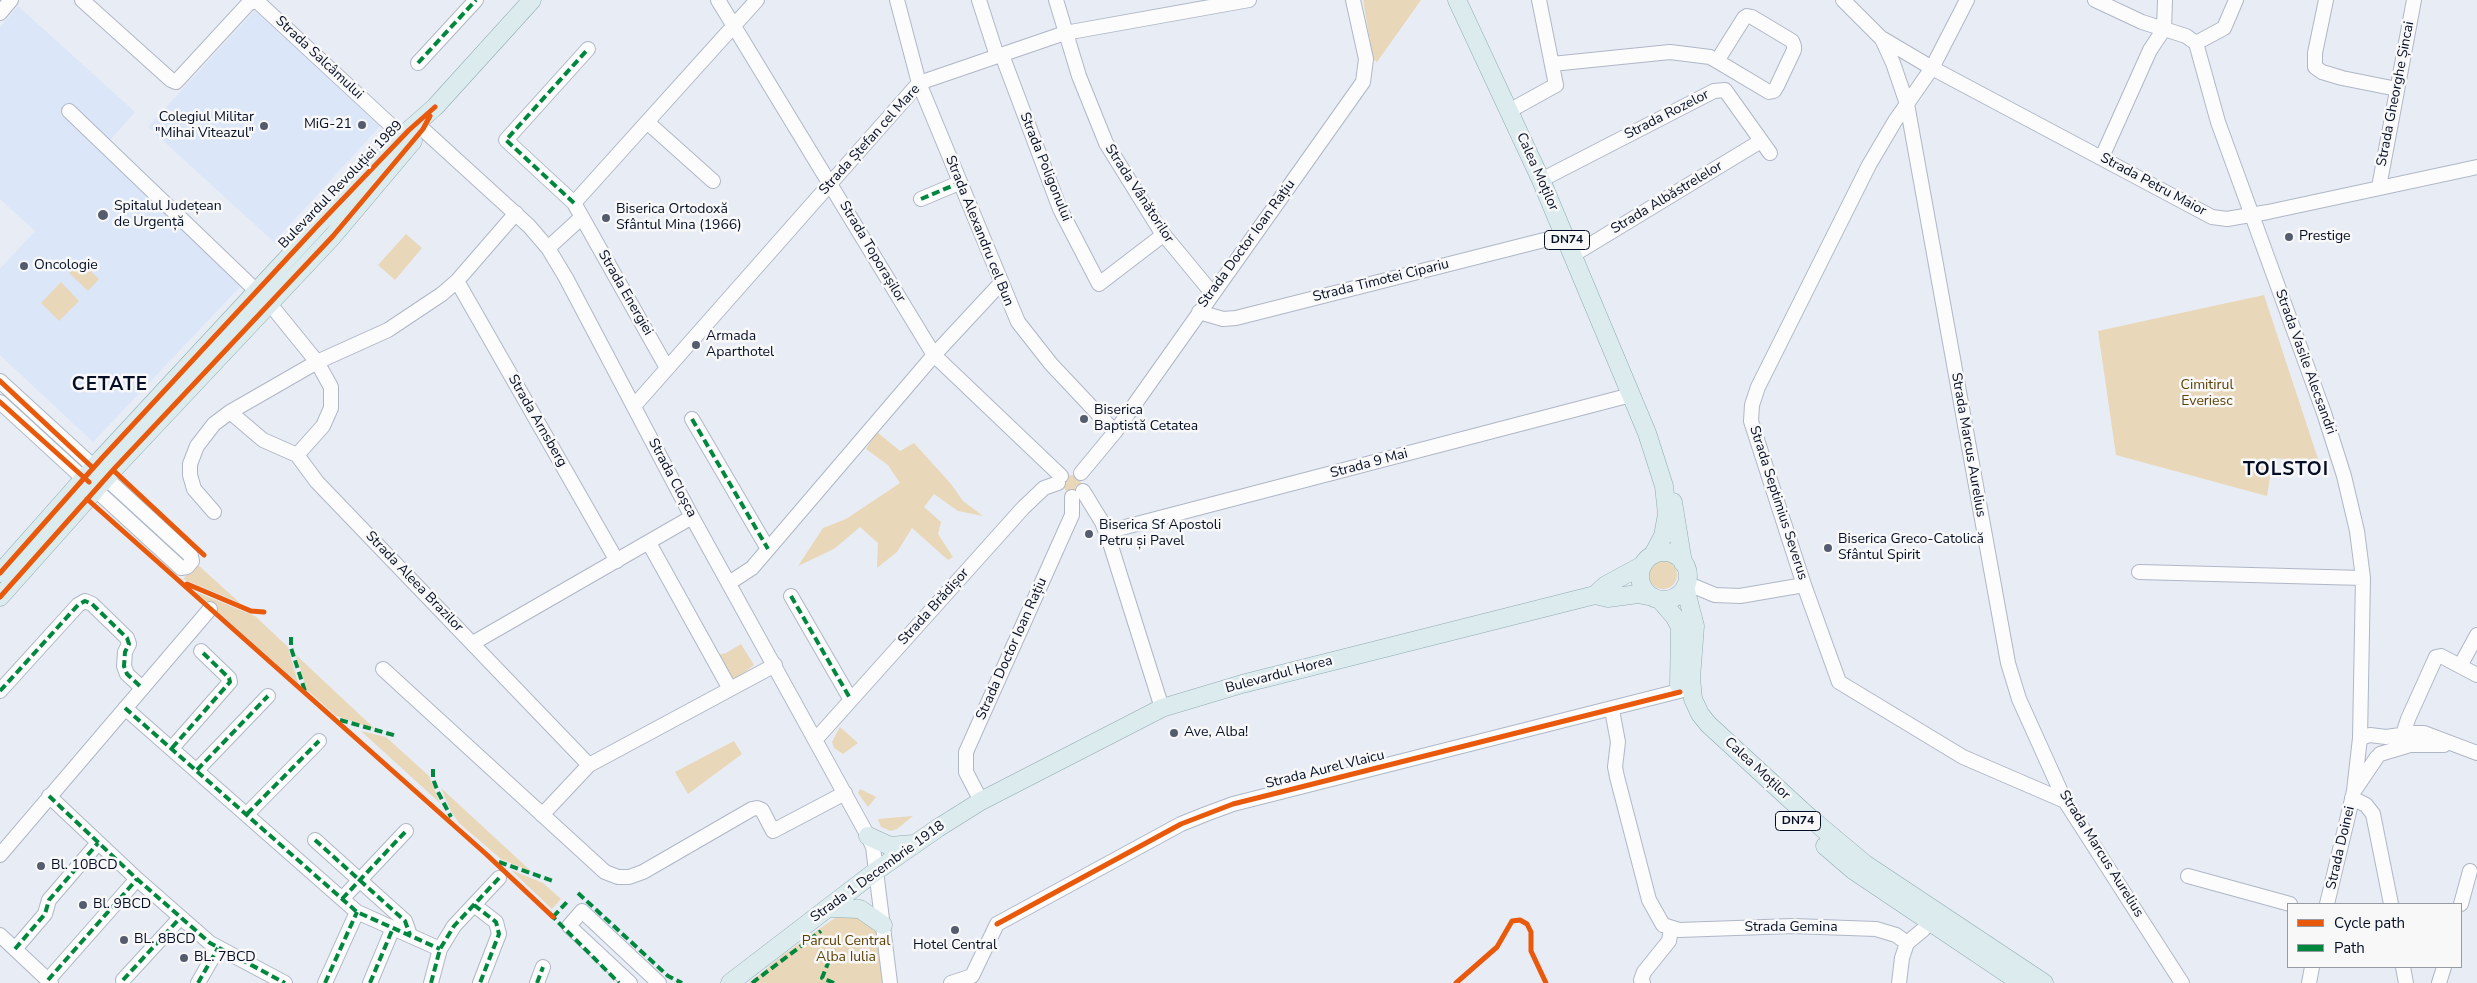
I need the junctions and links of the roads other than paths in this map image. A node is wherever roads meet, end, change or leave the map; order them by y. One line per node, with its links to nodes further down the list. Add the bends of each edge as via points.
1 (11, 0): 23 (street)
2 (82, 0): 43 (street, Strada Salcâmului, via 176,82 248,4 259,3)
3 (239, 0): 31 (street)
4 (476, 0): 33 (street)
5 (532, 0): 42 (main road, Bulevardul Revoluției 1989)
6 (718, 0): 24 (street, Strada Toporașilor)
7 (757, 0): 24 (street)
8 (897, 0): 36 (street, Strada Alexandru cel Bun)
9 (979, 0): 30 (street, Strada Poligonului)
10 (1056, 0): 26 (street, Strada Vânătorilor)
11 (1248, 0): 22 (street, Strada Ștefan cel Mare)
12 (1353, 0): 65 (street, Strada Doctor Ioan Rațiu, via 1366,58 1364,82)
13 (1457, 0): 40 (main road, Calea Moților / DN74)
14 (1539, 0): 34 (street)
15 (1843, 0): 27 (street)
16 (1967, 0): 35 (street)
17 (2095, 0): 25 (street)
18 (2166, 0): 25 (street)
19 (2236, 0): 28 (street, via 2224,28)
20 (2326, 0): 37 (street, via 2315,67 2342,78)
21 (2414, 0): 37 (street, Strada Gheorghe Șincai)
22 (1227, 2): 26 (street, Strada Ștefan cel Mare)
23 (0, 13)
24 (734, 25): 41 (street); 50 (street, Strada Toporașilor)
25 (2164, 29): 28 (street); 46 (street, via 2150,50)
26 (1065, 33): 30 (street, Strada Ștefan cel Mare); 58 (street, Strada Vânătorilor, via 1106,143)
27 (1882, 39): 35 (street, Strada Petru Maior); 38 (street)
28 (2196, 43): 56 (street, Strada Vasile Alecsandri, via 2218,122)
29 (588, 49): 54 (street, Strada Energiei, via 506,140)
30 (999, 55): 36 (street, Strada Ștefan cel Mare); 58 (street, Strada Poligonului, via 1060,209 1099,284)
31 (183, 62)
32 (1717, 62): 32 (street, via 1769,92 1774,91 1794,46 1792,41 1747,16); 34 (street, via 1710,57 1670,52)
33 (418, 63)
34 (1552, 64): 40 (street, via 1555,86)
35 (1932, 68): 38 (street); 46 (street, Strada Petru Maior)
36 (919, 83): 50 (street, Strada Ștefan cel Mare); 51 (street, Strada Alexandru cel Bun)
37 (2397, 89): 52 (street, Strada Gheorghe Șincai)
38 (1907, 104): 96 (street, Strada Septimius Severus, via 1869,165 1752,405 1751,420); 134 (street, Strada Marcus Aurelius, via 2008,664 2023,707)
39 (69, 111): 64 (street)
40 (1510, 111): 48 (main road, Calea Moților / DN74)
41 (647, 122): 49 (street); 54 (street)
42 (420, 126): 43 (main road, Bulevardul Revoluției 1989); 55 (street, Strada Cloșca)
43 (407, 140): 64 (main road, Bulevardul Revoluției 1989); 66 (main road, Bulevardul Revoluției 1989, via 333,236)
44 (1761, 141): 45 (street, Strada Rozelor); 48 (street, Strada Rozelor, via 1725,90 1714,91); 61 (street, Strada Albăstrelelor)
45 (1770, 153)
46 (2102, 158): 56 (street, Strada Petru Maior, via 2212,216 2226,219)
47 (2477, 166): 52 (street, Strada Petru Maior)
48 (1541, 180): 59 (main road, Calea Moților / DN74)
49 (713, 181)
50 (830, 182): 68 (street, Strada Toporașilor); 70 (street, Strada Ștefan cel Mare)
51 (959, 183): 53 (street); 63 (street, Strada Alexandru cel Bun)
52 (2379, 187): 56 (street, Strada Petru Maior)
53 (921, 199)
54 (574, 203): 57 (street, Strada Energiei)
55 (516, 214): 60 (street, Strada Cloșca); 62 (street)
56 (2252, 215): 94 (street, Strada Vasile Alecsandri, via 2341,467 2358,531)
57 (582, 218): 60 (street); 70 (street, Strada Energiei)
58 (1164, 235): 65 (street, Strada Vânătorilor)
59 (1564, 235): 61 (main road, Calea Moților / DN74); 67 (street, Strada Timotei Cipariu, via 1236,318 1224,319)
60 (548, 248): 74 (street, Strada Cloșca)
61 (1572, 255): 72 (main road, Calea Moților / DN74)
62 (457, 281): 69 (street, via 388,330); 90 (street, Strada Arnsberg)
63 (1000, 284): 68 (street); 77 (street, Strada Alexandru cel Bun, via 1018,322 1051,364)
64 (257, 292): 66 (street); 80 (main road, Bulevardul Revoluției 1989)
65 (1212, 293): 67 (street, Strada Doctor Ioan Rațiu)
66 (270, 304): 69 (street); 80 (main road, Bulevardul Revoluției 1989)
67 (1199, 312): 77 (street, Strada Doctor Ioan Rațiu)
68 (934, 355): 81 (street, Strada Toporașilor); 88 (street)
69 (318, 362): 75 (street); 78 (street, via 331,386 331,408 323,426)
70 (667, 368): 74 (street, Strada Ștefan cel Mare)
71 (0, 381): 80 (street)
72 (1631, 395): 82 (main road, Calea Moților / DN74); 86 (street, Strada 9 Mai)
73 (0, 402): 80 (street)
74 (634, 406): 85 (street, Strada Cloșca)
75 (230, 412): 78 (street, Strada Aleea Brazilor, via 263,440); 84 (street, via 205,434 196,446 190,464 194,489)
76 (692, 419): 88 (street)
77 (1115, 432): 79 (street, Strada Doctor Ioan Rațiu)
78 (297, 455): 104 (street, Strada Aleea Brazilor, via 317,482)
79 (1081, 473): 81 (street, via 1073,470); 83 (street, Strada Doctor Ioan Rațiu, via 1086,484)
80 (101, 475): 80 (street, via 181,568 187,567 192,556); 93 (main road, Bulevardul Revoluției 1989); 100 (main road, Bulevardul Revoluției 1989)
81 (1060, 479): 83 (street, via 1064,494); 115 (street, Strada Brădișor, via 1044,488 1023,508)
82 (1664, 486): 89 (main road, Calea Moților / DN74, via 1666,525); 91 (main road, Calea Moților / DN74, via 1676,508)
83 (1077, 494): 86 (street); 133 (street, Strada Doctor Ioan Rațiu, via 1072,515 966,752 966,772)
84 (214, 512)
85 (692, 517): 87 (street); 95 (street, Strada Cloșca)
86 (1106, 532): 117 (street)
87 (649, 543): 90 (street); 111 (street)
88 (768, 549): 95 (street, via 752,568)
89 (1648, 560): 91 (main road, via 1668,552); 98 (main road, via 1606,584); 101 (main road, Calea Moților / DN74, via 1640,580 1647,593)
90 (617, 561): 104 (street)
91 (1683, 563): 97 (main road, Calea Moților / DN74, via 1688,572)
92 (2139, 572): 94 (street)
93 (0, 573)
94 (2363, 578): 120 (street, Strada Vasile Alecsandri)
95 (729, 582): 106 (street, Strada Cloșca)
96 (1804, 584): 97 (street, via 1740,596 1715,595); 134 (street, Strada Septimius Severus, via 1839,682 1963,757)
97 (1686, 585): 101 (main road, via 1675,597); 112 (main road, Calea Moților / DN74, via 1695,626)
98 (1594, 595): 101 (main road, via 1608,598 1638,594); 117 (main road, Bulevardul Horea, via 1242,684)
99 (791, 596): 115 (street)
100 (0, 597)
101 (1657, 598): 112 (main road, Calea Moților / DN74, via 1674,616 1680,628)
102 (210, 609): 110 (street)
103 (2477, 635): 107 (street)
104 (473, 643): 128 (street, Strada Aleea Brazilor)
105 (201, 651): 124 (street, via 230,682)
106 (775, 665): 111 (street); 121 (street, Strada Cloșca)
107 (2460, 666): 109 (street); 123 (street, via 2441,656 2436,657)
108 (383, 669): 136 (street)
109 (2477, 675)
110 (142, 688): 113 (street, via 127,674 124,666 129,644 127,638 85,601); 116 (street)
111 (730, 689): 128 (street)
112 (1685, 690): 118 (street, Strada Aurel Vlaicu); 158 (main road, Calea Moților / DN74, via 1686,710 1698,728 1853,870); 190 (main road, Calea Moților / DN74, via 1708,724 1838,842 1908,893)
113 (0, 691)
114 (268, 696): 129 (street)
115 (851, 700): 121 (street, Strada Brădișor)
116 (125, 708): 124 (street); 132 (street)
117 (1162, 708): 133 (main road, Bulevardul Horea)
118 (1612, 710): 161 (street, via 1618,742 1615,767 1649,900 1657,918); 172 (street, Strada Aurel Vlaicu, via 1233,804 1181,824 996,924)
119 (2379, 737): 120 (street); 123 (street); 127 (street, via 2382,747)
120 (2360, 738): 126 (street, Strada Vasile Alecsandri)
121 (816, 739): 130 (street, Strada Cloșca)
122 (319, 741): 135 (street)
123 (2401, 741): 125 (street, via 2424,733); 127 (street)
124 (172, 748): 129 (street)
125 (2477, 753)
126 (2359, 754): 127 (street, via 2366,760); 131 (street, Strada Doinei)
127 (2378, 756): 131 (street, Strada Doinei)
128 (589, 765): 136 (street)
129 (197, 770): 135 (street)
130 (845, 793): 136 (street, via 773,831 762,810 752,808 629,877 605,872); 138 (street, Strada Cloșca)
131 (2353, 795): 151 (street, Strada Doinei); 152 (street, via 2373,814)
132 (49, 796): 140 (street); 142 (street)
133 (981, 801): 141 (main road, Strada 1 Decembrie 1918)
134 (2065, 801): 191 (street, Strada Marcus Aurelius)
135 (247, 814): 149 (street)
136 (542, 815)
137 (406, 831): 148 (street)
138 (868, 836): 141 (main road, via 890,846); 143 (street, Strada Cloșca)
139 (315, 840): 148 (street)
140 (98, 843): 147 (street); 167 (street, via 49,900 45,914)
141 (914, 844): 143 (main road, Strada 1 Decembrie 1918)
142 (0, 855)
143 (876, 871): 155 (main road, Strada 1 Decembrie 1918); 159 (street, Strada Cloșca)
144 (2470, 871): 153 (street)
145 (2188, 876): 150 (street)
146 (499, 878): 154 (street)
147 (137, 879): 157 (street); 174 (street)
148 (360, 880): 149 (street); 163 (street, via 405,921)
149 (342, 899): 156 (street)
150 (2287, 903)
151 (2327, 903)
152 (2391, 903)
153 (2461, 903)
154 (474, 905): 166 (street, via 454,926); 180 (street, via 496,922 499,934)
155 (829, 908): 159 (main road, via 860,909); 184 (main road, Strada 1 Decembrie 1918)
156 (357, 912): 160 (street); 177 (street)
157 (180, 918): 165 (street); 173 (street)
158 (1928, 922): 164 (street); 189 (main road, Calea Moților / DN74)
159 (883, 925): 185 (street, Strada Cloșca)
160 (393, 928): 163 (street); 178 (street)
161 (1672, 929): 164 (street, Strada Gemina, via 1853,928 1886,931); 187 (street, via 1669,940 1644,972)
162 (0, 934): 167 (street)
163 (410, 935): 166 (street)
164 (1907, 943): 188 (street)
165 (218, 948): 175 (street); 176 (street)
166 (440, 948): 179 (street)
167 (15, 949): 174 (street)
168 (543, 967): 181 (street)
169 (2312, 968): 192 (street)
170 (2403, 968): 193 (street)
171 (2444, 968): 194 (street)
172 (974, 979): 186 (street, Strada Aurel Vlaicu)
173 (123, 980)
174 (50, 982)
175 (198, 983)
176 (285, 983)
177 (325, 983)
178 (370, 983)
179 (431, 983)
180 (480, 983)
181 (537, 983)
182 (630, 983): 183 (street, via 569,926 582,911)
183 (659, 983)
184 (730, 983)
185 (890, 983)
186 (951, 983)
187 (1642, 983)
188 (1899, 983)
189 (2020, 983)
190 (2044, 983)
191 (2182, 983)
192 (2309, 983)
193 (2406, 983)
194 (2440, 983)

